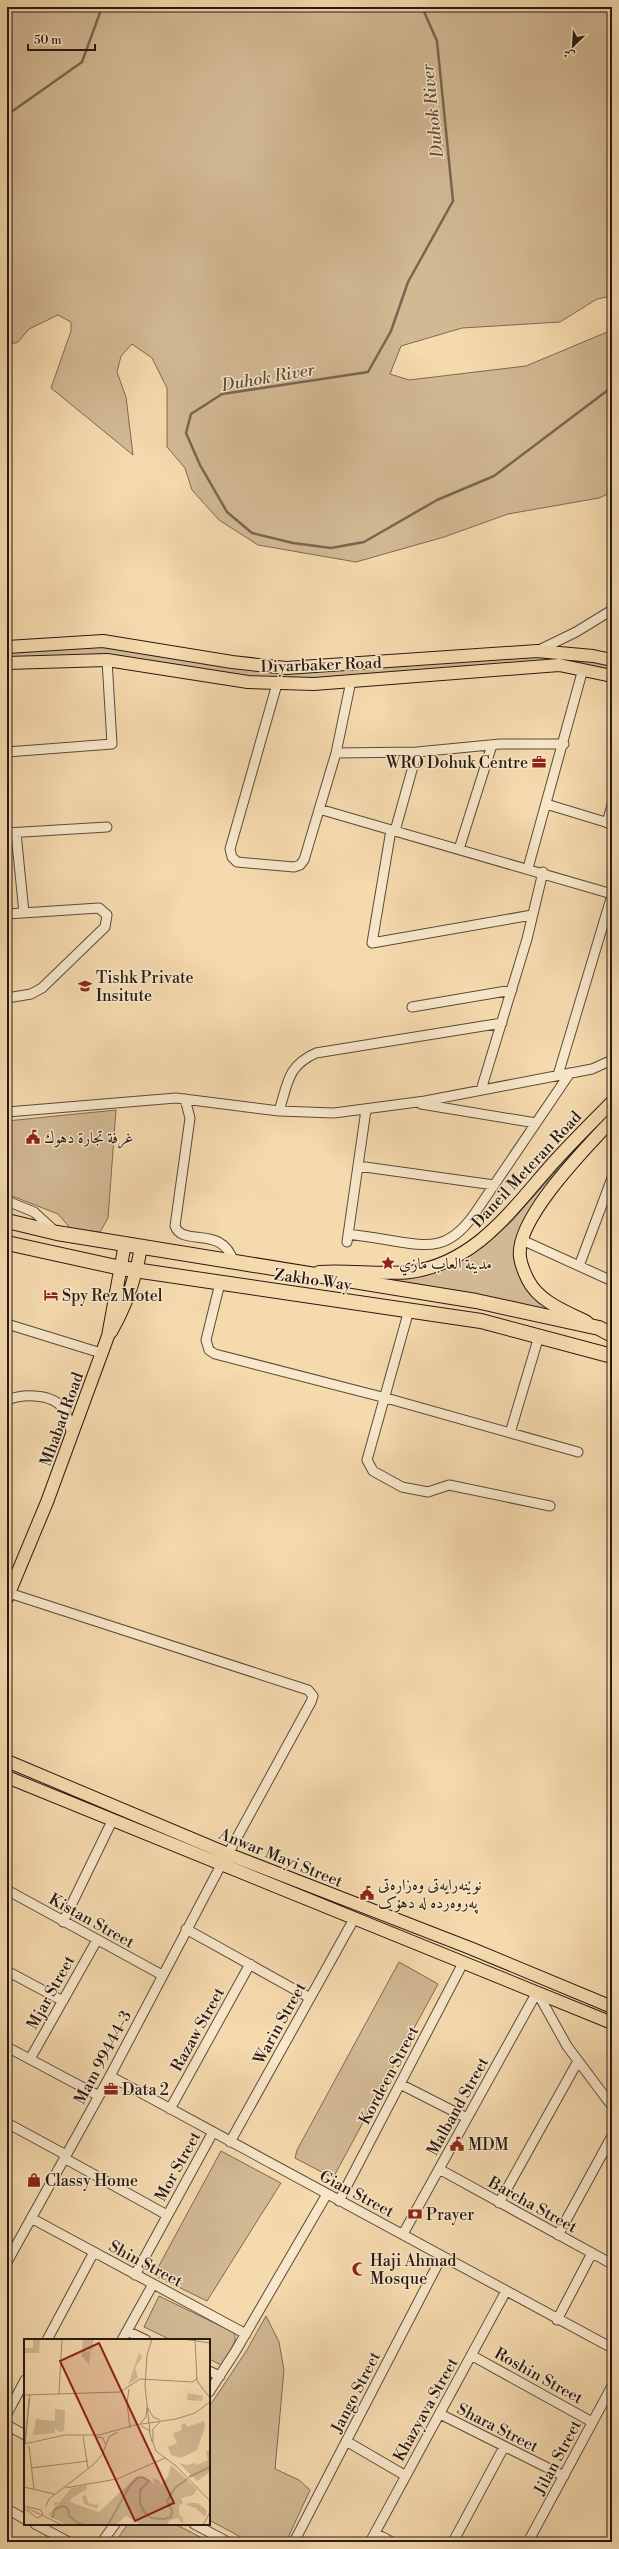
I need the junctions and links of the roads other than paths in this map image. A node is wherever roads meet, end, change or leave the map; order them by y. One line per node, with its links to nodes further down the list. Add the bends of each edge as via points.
1 (612, 610): 3 (street, via 576,632)
2 (7, 646): 3 (main road, Diyarbaker Road, via 103,641 286,668)
3 (537, 650): 5 (main road, Diyarbaker Road)
4 (107, 660): 6 (main road, Diyarbaker Road); 10 (main road, Diyarbaker Road, via 248,682); 13 (street, via 112,744)
5 (612, 660)
6 (7, 663)
7 (583, 669): 8 (main road, Diyarbaker Road); 9 (main road, Diyarbaker Road, via 559,665 528,666); 11 (street)
8 (612, 676)
9 (351, 681): 10 (main road, Diyarbaker Road); 15 (street)
10 (277, 684): 18 (street, via 230,849 232,857 237,862 294,867 300,865 304,860)
11 (564, 744): 12 (street); 16 (street)
12 (492, 745): 14 (street); 23 (street)
13 (7, 752)
14 (416, 752): 15 (street); 21 (street)
15 (336, 753): 18 (street)
16 (546, 804): 19 (street); 24 (street)
17 (612, 805): 19 (street)
18 (319, 809): 21 (street)
19 (610, 823)
20 (107, 827): 22 (street)
21 (393, 830): 23 (street); 29 (street, via 372,943)
22 (12, 833): 27 (street)
23 (459, 849): 24 (street)
24 (528, 868): 25 (street)
25 (543, 872): 26 (street); 29 (street)
26 (612, 894): 36 (street)
27 (24, 912): 28 (street); 31 (street, via 99,908 107,915 105,927 42,988 30,994)
28 (7, 914)
29 (532, 915): 30 (street)
30 (512, 990): 32 (street); 33 (street)
31 (7, 998)
32 (412, 1007)
33 (502, 1023): 37 (street); 42 (street, via 316,1052 303,1058 294,1067)
34 (612, 1060): 35 (street, via 592,1069)
35 (570, 1073): 36 (street); 45 (street)
36 (558, 1075): 37 (street)
37 (481, 1090): 40 (street)
38 (185, 1099): 42 (street); 43 (street); 59 (street, via 190,1118 175,1226 182,1234 216,1240 224,1244 231,1252)
39 (612, 1102): 63 (main road, Daneil Meteran Road, via 496,1228 475,1246 445,1263 410,1272 342,1270)
40 (413, 1103): 41 (street); 45 (street)
41 (366, 1110): 42 (street, via 328,1113); 46 (street)
42 (279, 1111)
43 (7, 1112)
44 (612, 1120): 53 (main road, Daneil Meteran Road, via 561,1175 533,1215)
45 (536, 1124): 48 (street)
46 (358, 1166): 48 (street); 48 (street, via 347,1238 418,1245 441,1243 455,1236 467,1224)
47 (612, 1178): 50 (street)
48 (494, 1185)
49 (7, 1200): 52 (street, via 34,1212)
50 (609, 1203): 60 (street)
51 (7, 1221): 52 (highway, Zakho Way)
52 (57, 1233): 55 (highway, Zakho Way)
53 (522, 1240): 60 (street); 68 (main road, Daneil Meteran Road, via 520,1257 529,1281 547,1301)
54 (7, 1243): 58 (highway, Zakho Way)
55 (125, 1244): 56 (highway, Zakho Way); 61 (main road, Mhabad Road)
56 (140, 1247): 59 (highway, Zakho Way); 62 (main road)
57 (7, 1248): 58 (highway)
58 (30, 1249): 61 (highway, Zakho Way)
59 (234, 1263): 63 (highway, Zakho Way)
60 (579, 1266): 64 (street)
61 (121, 1268): 62 (highway, Zakho Way); 70 (main road, Mhabad Road)
62 (137, 1269): 65 (highway, Zakho Way); 70 (main road, via 119,1318)
63 (297, 1273): 68 (highway, Zakho Way, via 476,1301)
64 (612, 1281)
65 (220, 1283): 66 (highway, Zakho Way); 74 (street, via 206,1340 211,1352)
66 (409, 1310): 71 (highway, Zakho Way, via 481,1321); 74 (street)
67 (7, 1324): 72 (street)
68 (599, 1328): 69 (highway, Zakho Way)
69 (612, 1335)
70 (108, 1336): 72 (main road, Mhabad Road)
71 (539, 1336): 73 (highway, Zakho Way); 76 (street)
72 (101, 1353): 77 (main road, Mhabad Road)
73 (612, 1356)
74 (386, 1398): 76 (street); 79 (street, via 367,1460 373,1471 402,1487 428,1492 449,1485)
75 (7, 1400): 77 (street, via 15,1396 32,1395 59,1404 66,1412)
76 (510, 1433): 78 (street)
77 (72, 1436): 80 (main road, Mhabad Road)
78 (578, 1452)
79 (550, 1506)
80 (8, 1596): 84 (street, via 308,1690 313,1696 311,1702)
81 (7, 1761): 84 (main road, Anwar Mayi Street)
82 (7, 1777): 83 (main road, Anwar Mayi Street)
83 (113, 1819): 85 (main road, Anwar Mayi Street); 88 (street)
84 (228, 1854): 98 (main road, Anwar Mayi Street, via 470,1948)
85 (221, 1865): 87 (main road, Anwar Mayi Street); 89 (street, Mam 99444-3)
86 (7, 1890): 88 (street, Kistan Street)
87 (354, 1919): 91 (main road, Anwar Mayi Street); 96 (street, Warin Street)
88 (63, 1922): 90 (street, Kistan Street)
89 (186, 1929): 92 (street); 94 (street, Mam 99444-3)
90 (97, 1940): 94 (street, Kistan Street); 97 (street, Mjar Street)
91 (463, 1963): 95 (main road, Anwar Mayi Street); 104 (street, Kordeen Street)
92 (250, 1964): 96 (street); 107 (street, Razaw Street)
93 (7, 1971): 97 (street)
94 (162, 1975): 103 (street, Mam 99444-3)
95 (537, 1992): 99 (main road, Anwar Mayi Street); 102 (street, via 556,2028); 108 (street, Malband Street)
96 (310, 1998): 112 (street, Warin Street)
97 (63, 2001): 101 (street, Mjar Street)
98 (612, 2007)
99 (612, 2023)
100 (7, 2047): 101 (street)
101 (30, 2059): 105 (street)
102 (578, 2061): 106 (street); 117 (street)
103 (110, 2076): 105 (street, Mam 99444-3); 107 (street, Gian Street)
104 (400, 2084): 108 (street); 116 (street, Kordeen Street)
105 (99, 2096): 113 (street, Mam 99444-3)
106 (612, 2106)
107 (170, 2109): 110 (street, Gian Street)
108 (467, 2118): 114 (street, Malband Street)
109 (7, 2123): 113 (street, Mor Street)
110 (213, 2132): 112 (street, Gian Street); 118 (street, Mor Street)
111 (612, 2136): 121 (street)
112 (230, 2142): 115 (street, Gian Street)
113 (65, 2156): 118 (street, Mor Street); 119 (street, Mam 99444-3)
114 (440, 2169): 117 (street, Barcha Street); 120 (street, Malband Street)
115 (327, 2194): 116 (street, Gian Street); 132 (street)
116 (339, 2200): 120 (street, Gian Street)
117 (499, 2203): 121 (street, Barcha Street)
118 (167, 2214): 127 (street, Mor Street)
119 (31, 2218): 122 (street, Shin Street); 125 (street, Mam 99444-3)
120 (403, 2234): 124 (street, Gian Street)
121 (558, 2235): 123 (street, Barcha Street)
122 (94, 2252): 127 (street, Shin Street); 133 (street)
123 (592, 2253): 126 (street, Barcha Street); 130 (street)
124 (442, 2256): 129 (street, Gian Street); 148 (street, Jango Street)
125 (7, 2262)
126 (612, 2264)
127 (136, 2275): 128 (street, Shin Street)
128 (152, 2284): 131 (street); 132 (street, Shin Street)
129 (506, 2291): 130 (street, Gian Street); 137 (street, Khazyava Street)
130 (557, 2320): 136 (street, Gian Street)
131 (127, 2331): 134 (street); 135 (street)
132 (246, 2334): 139 (street)
133 (48, 2339)
134 (123, 2339)
135 (144, 2339)
136 (612, 2348)
137 (471, 2355): 144 (street, Khazyava Street); 145 (street, Roshin Street)
138 (210, 2371): 139 (street)
139 (220, 2376): 142 (street)
140 (24, 2382): 143 (street)
141 (612, 2386): 145 (street, Jilan Street)
142 (210, 2391)
143 (7, 2414)
144 (440, 2414): 149 (street, Shara Street); 150 (street, Khazyava Street)
145 (592, 2422): 151 (street, Jilan Street)
146 (7, 2426): 147 (street)
147 (24, 2434)
148 (346, 2441): 150 (street); 163 (street, Jango Street)
149 (504, 2448): 151 (street, Shara Street); 166 (street)
150 (406, 2476): 157 (street, Khazyava Street)
151 (564, 2476): 159 (street, Jilan Street)
152 (7, 2509): 153 (street)
153 (24, 2518)
154 (37, 2525): 160 (street)
155 (114, 2525): 161 (street)
156 (196, 2525): 162 (street)
157 (375, 2533): 164 (street, Khazyava Street); 165 (street)
158 (612, 2538): 167 (street)
159 (530, 2541)
160 (69, 2542)
161 (102, 2542)
162 (228, 2542)
163 (294, 2542)
164 (370, 2542)
165 (392, 2542)
166 (453, 2542)
167 (610, 2542)

